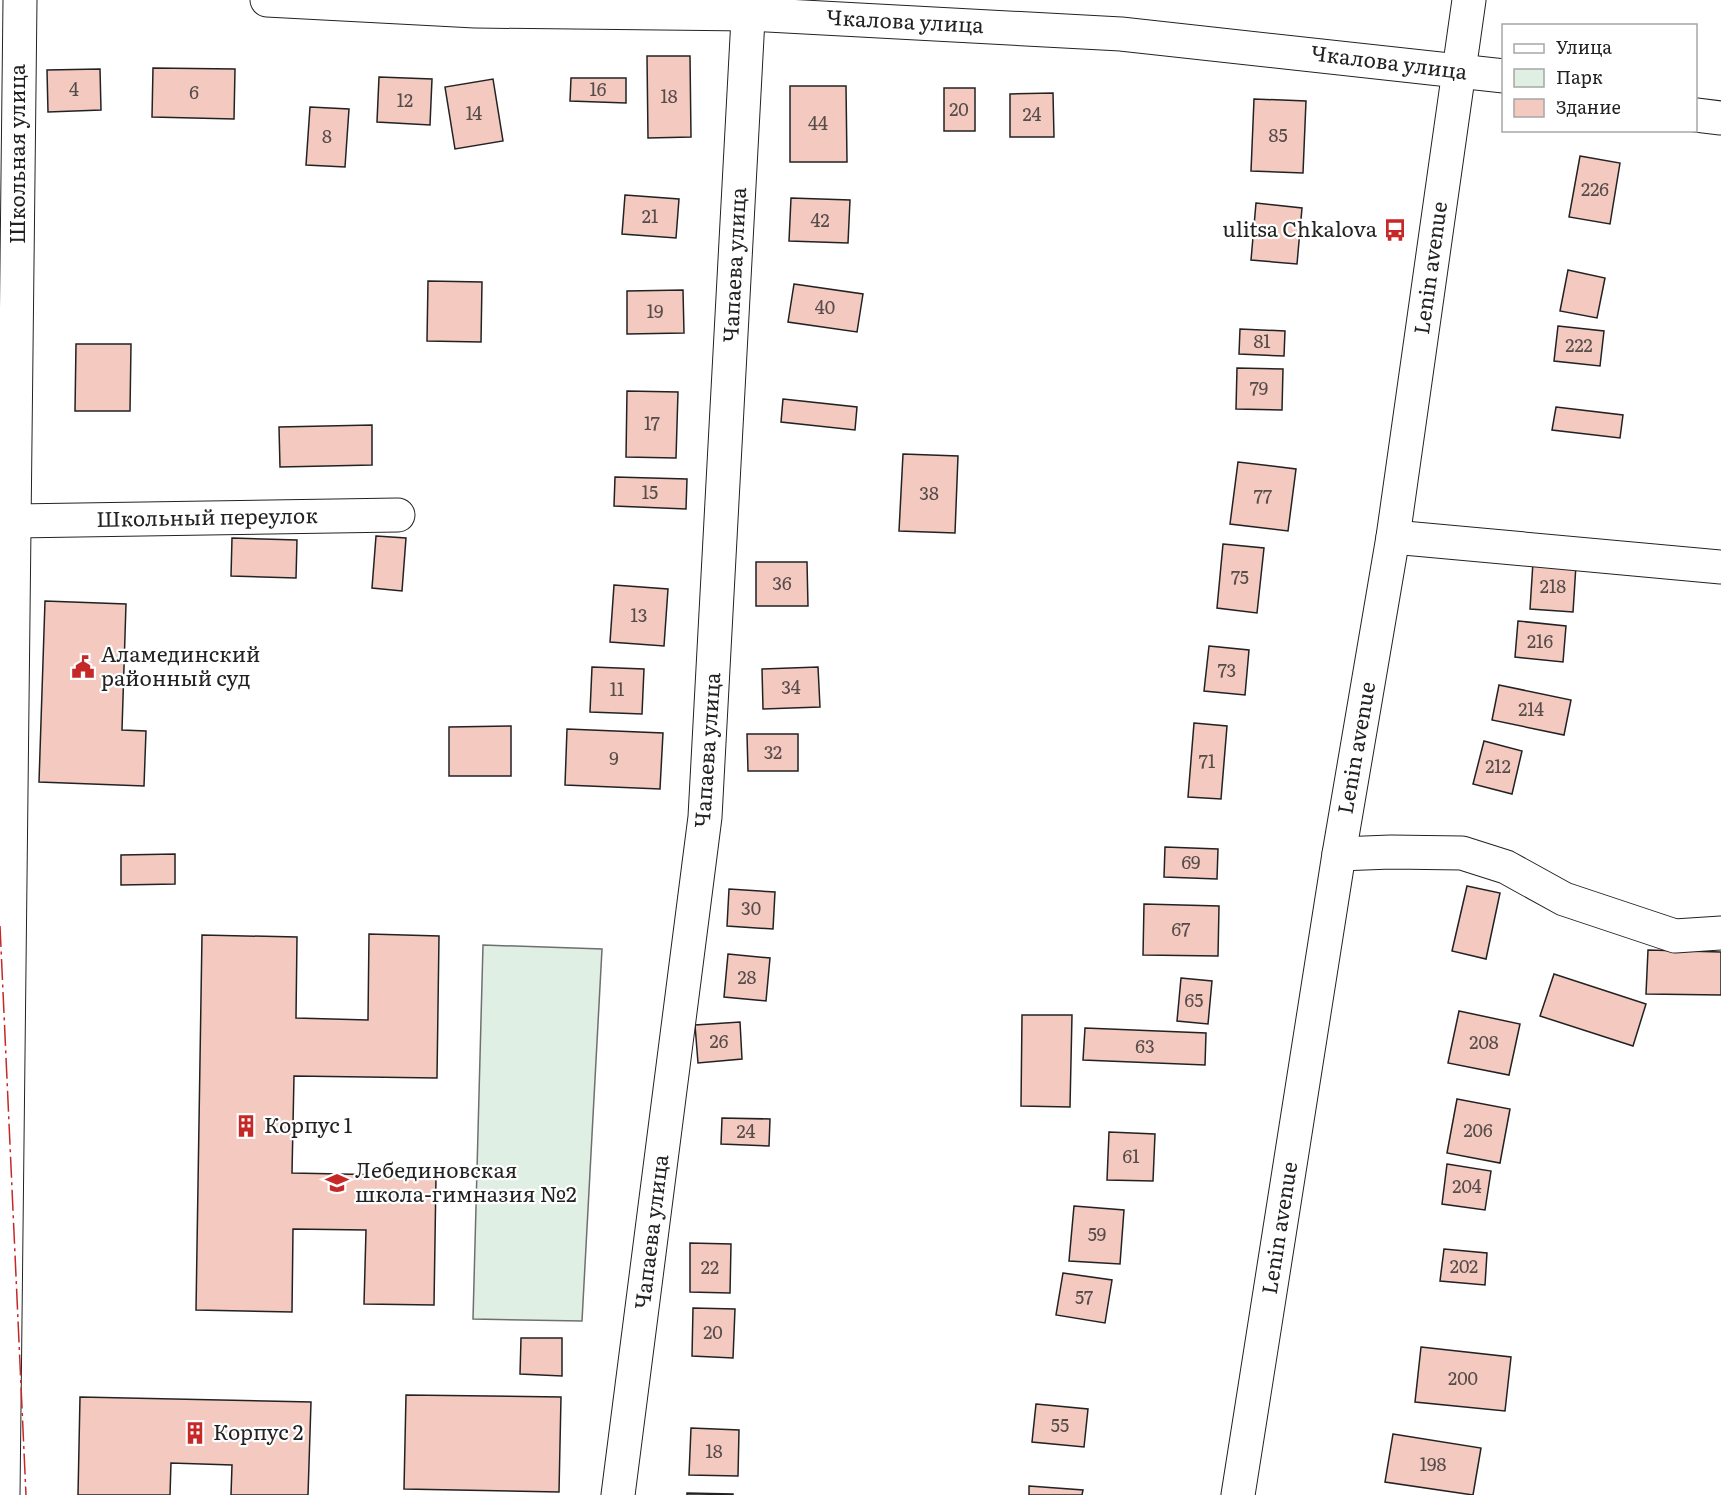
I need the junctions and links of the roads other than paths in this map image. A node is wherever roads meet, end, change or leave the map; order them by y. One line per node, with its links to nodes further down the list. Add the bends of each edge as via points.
1 (20, 0): 11 (street, Школьная улица)
2 (267, 0): 4 (street, Чкалова улица)
3 (1469, 0): 6 (street, Lenin avenue)
4 (436, 4): 5 (street, Чкалова улица)
5 (749, 7): 6 (street, Чкалова улица, via 1121,34); 17 (street, Чапаева улица, via 705,817)
6 (1459, 71): 7 (street, Чкалова улица); 12 (street, Lenin avenue)
7 (1502, 76)
8 (1697, 115): 9 (street)
9 (1721, 118)
10 (398, 515): 11 (street, Школьный переулок)
11 (15, 521): 16 (street, Школьная улица)
12 (1393, 537): 13 (street); 14 (street, Lenin avenue)
13 (1721, 567)
14 (1339, 854): 15 (street, via 1462,853 1506,867 1564,899 1675,936); 18 (street, Lenin avenue)
15 (1721, 933)
16 (3, 1495)
17 (618, 1495)
18 (1238, 1495)

